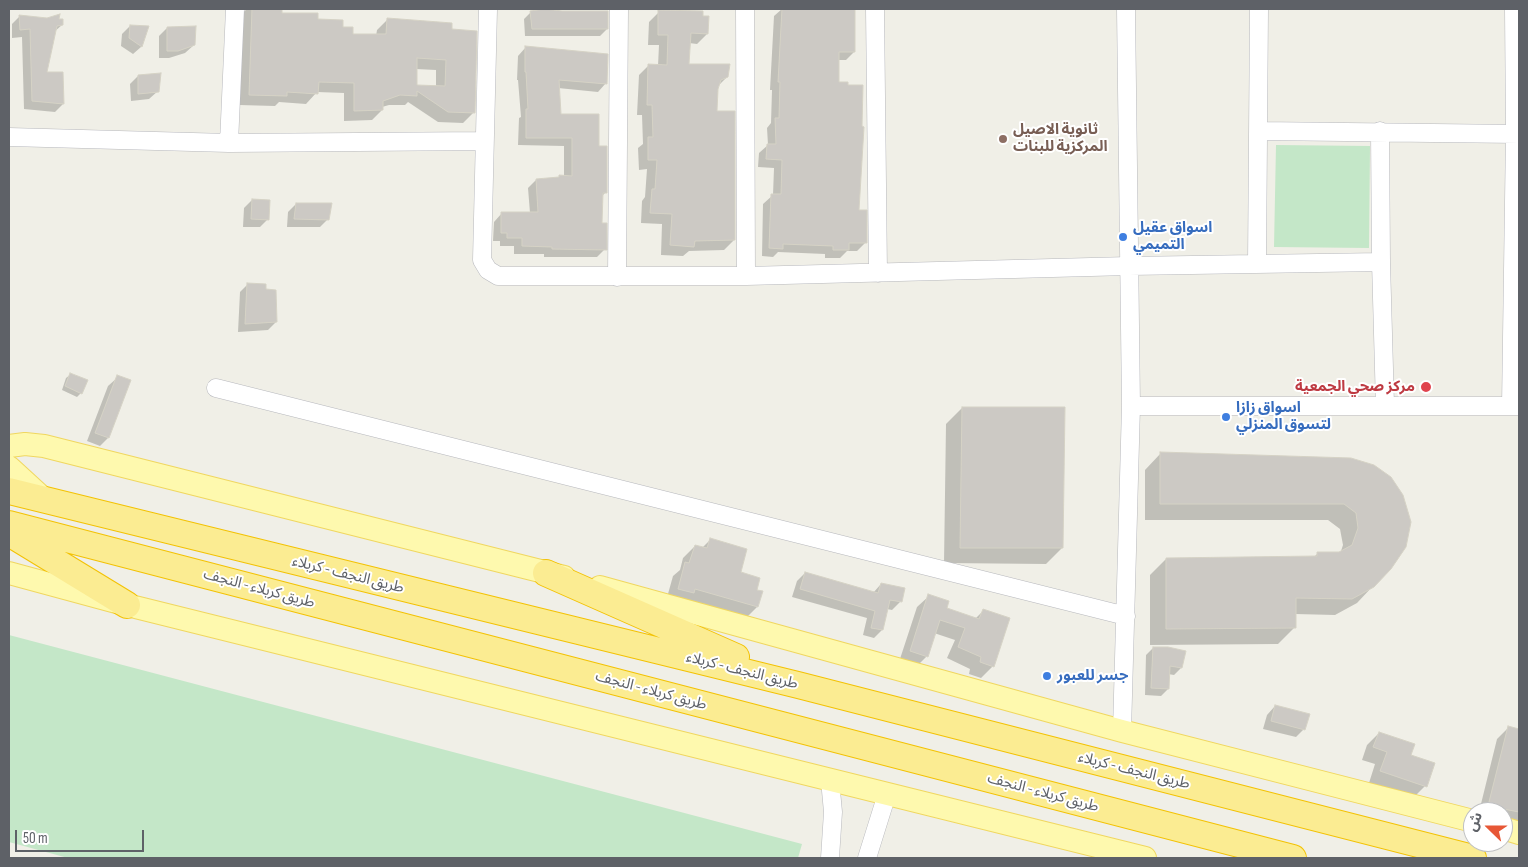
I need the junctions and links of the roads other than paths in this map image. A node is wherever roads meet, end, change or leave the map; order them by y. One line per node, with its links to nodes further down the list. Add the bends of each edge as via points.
1 (235, 9): 14 (street)
2 (488, 9): 13 (street)
3 (619, 9): 20 (street)
4 (745, 9): 19 (street)
5 (875, 9): 18 (street)
6 (1126, 9): 17 (street)
7 (1259, 9): 9 (street)
8 (1514, 9): 11 (street)
9 (1259, 131): 10 (street); 16 (street)
10 (1380, 131): 11 (street); 15 (street)
11 (1517, 134): 24 (street)
12 (9, 137): 14 (street)
13 (484, 140): 14 (street); 20 (street, via 482,260 488,270 498,276 510,277)
14 (229, 143)
15 (1381, 262): 16 (street); 22 (street)
16 (1257, 264): 17 (street)
17 (1129, 266): 18 (street); 23 (street)
18 (878, 273): 19 (street)
19 (746, 276): 20 (street)
20 (618, 277)
21 (216, 388): 34 (street)
22 (1385, 405): 23 (street); 24 (street)
23 (1131, 406): 34 (street)
24 (1515, 406)
25 (9, 446): 32 (main road, via 44,446)
26 (9, 467): 28 (main road)
27 (9, 491): 28 (highway, طريق النجف - کربلاء)
28 (45, 500): 35 (highway, طريق النجف - کربلاء)
29 (9, 524): 43 (highway, طريق کربلاء - النجف)
30 (9, 533): 33 (highway)
31 (9, 573): 33 (main road)
32 (546, 573): 35 (highway); 36 (main road)
33 (127, 605): 37 (main road)
34 (1126, 616): 36 (street)
35 (798, 685): 44 (highway, طريق النجف - کربلاء)
36 (1122, 731): 39 (main road)
37 (830, 780): 38 (main road); 40 (street, via 833,818)
38 (887, 794): 41 (street); 42 (main road)
39 (1463, 818)
40 (830, 858)
41 (867, 858)
42 (1145, 858)
43 (1293, 858)
44 (1473, 858)

